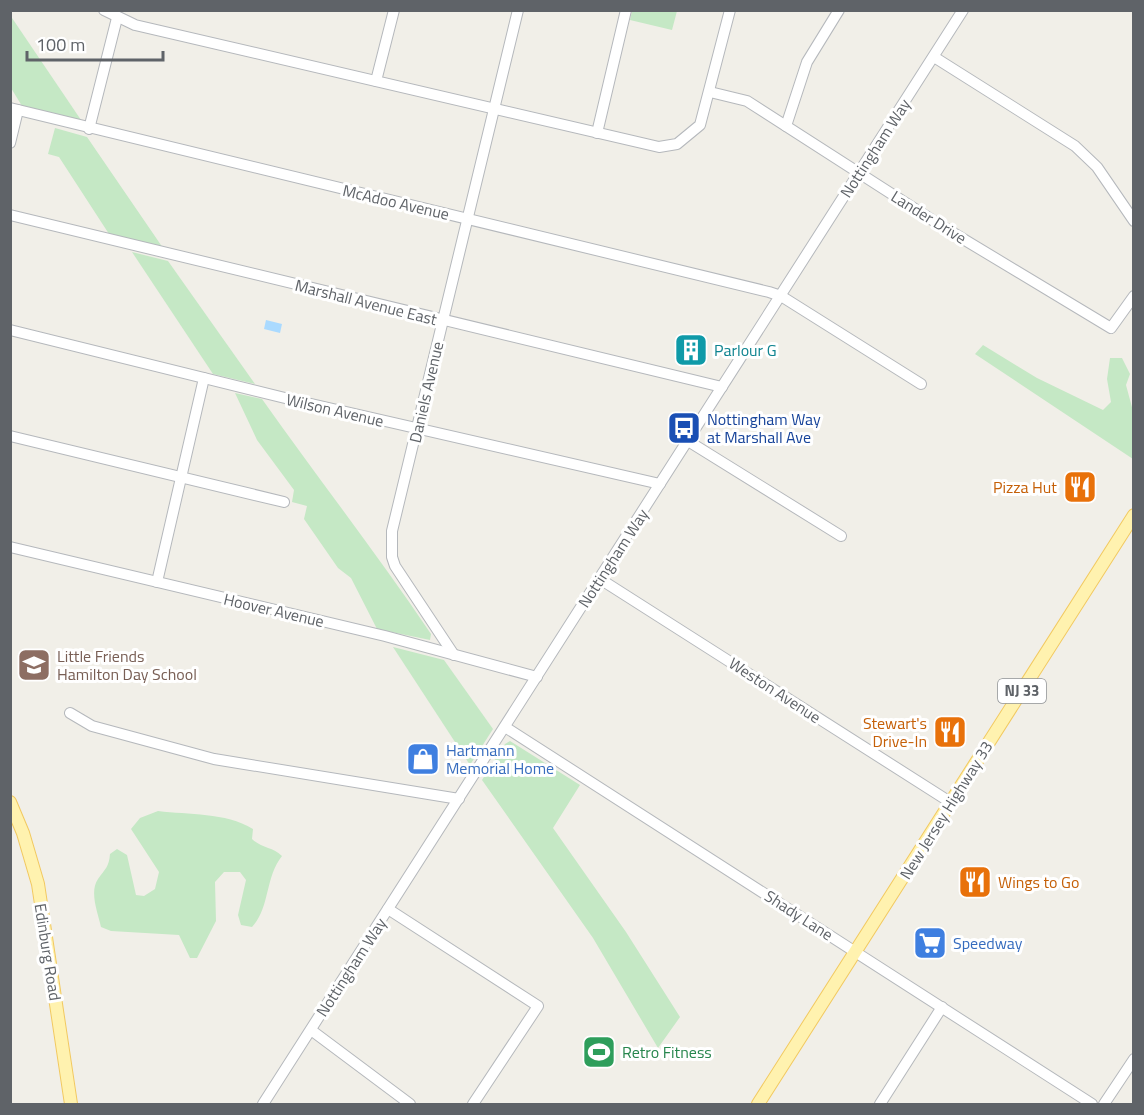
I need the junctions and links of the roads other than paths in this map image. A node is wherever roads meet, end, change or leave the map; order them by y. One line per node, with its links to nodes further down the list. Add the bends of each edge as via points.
1 (104, 10): 8 (street)
2 (394, 10): 10 (street)
3 (518, 10): 13 (street, Daniels Avenue)
4 (626, 10): 16 (street)
5 (730, 10): 11 (street)
6 (839, 10): 14 (street, via 807,62)
7 (963, 10): 9 (street, Nottingham Way)
8 (117, 18): 10 (street); 15 (street)
9 (934, 57): 18 (street, Nottingham Way); 21 (street, via 1076,146 1097,167)
10 (376, 81): 13 (street)
11 (710, 92): 14 (street, Lander Drive, via 747,101); 16 (street, via 700,125 677,144 659,147)
12 (14, 109): 15 (street, McAdoo Avenue); 17 (street)
13 (494, 110): 16 (street); 20 (street, Daniels Avenue)
14 (786, 126): 18 (street, Lander Drive)
15 (89, 129): 20 (street, McAdoo Avenue)
16 (597, 133)
17 (10, 143)
18 (860, 173): 22 (street, Nottingham Way); 23 (street, Lander Drive, via 1111,328)
19 (10, 215): 24 (street, Marshall Avenue East)
20 (468, 219): 22 (street, McAdoo Avenue); 24 (street, Daniels Avenue)
21 (1134, 221)
22 (780, 296): 27 (street, McAdoo Avenue); 28 (street, Nottingham Way)
23 (1134, 296)
24 (443, 320): 28 (street, Marshall Avenue East); 29 (street, Daniels Avenue)
25 (10, 330): 26 (street, Wilson Avenue)
26 (204, 378): 29 (street, Wilson Avenue); 32 (street)
27 (921, 384)
28 (722, 387): 31 (street, Nottingham Way)
29 (417, 429): 33 (street, Wilson Avenue); 40 (street, Daniels Avenue, via 392,531 392,557)
30 (10, 436): 32 (street)
31 (688, 441): 33 (street, Nottingham Way); 36 (street)
32 (181, 477): 34 (street); 39 (street)
33 (660, 484): 38 (street, Nottingham Way)
34 (284, 502)
35 (1134, 515): 46 (main road, New Jersey Highway 33 / NJ 33)
36 (841, 536)
37 (10, 547): 39 (street, Hoover Avenue)
38 (600, 579): 41 (street, Nottingham Way); 46 (street, Weston Avenue)
39 (157, 582): 40 (street, Hoover Avenue)
40 (453, 655): 41 (street, Hoover Avenue)
41 (537, 677): 43 (street, Nottingham Way)
42 (70, 713): 44 (street, via 92,726 214,759)
43 (505, 727): 44 (street, Nottingham Way); 48 (street, Shady Lane)
44 (459, 799): 47 (street, Nottingham Way)
45 (10, 802): 52 (main road, Edinburg Road, via 38,884)
46 (950, 802): 48 (main road, New Jersey Highway 33 / NJ 33)
47 (388, 909): 50 (street, Nottingham Way); 55 (street, via 538,1006)
48 (855, 951): 49 (street, Shady Lane); 56 (main road, New Jersey Highway 33 / NJ 33)
49 (942, 1007): 57 (street); 58 (street, Shady Lane)
50 (311, 1030): 53 (street, Nottingham Way); 54 (street)
51 (1134, 1059): 59 (street)
52 (71, 1104)
53 (263, 1104)
54 (410, 1104)
55 (473, 1104)
56 (758, 1104)
57 (880, 1104)
58 (1092, 1104)
59 (1104, 1104)

